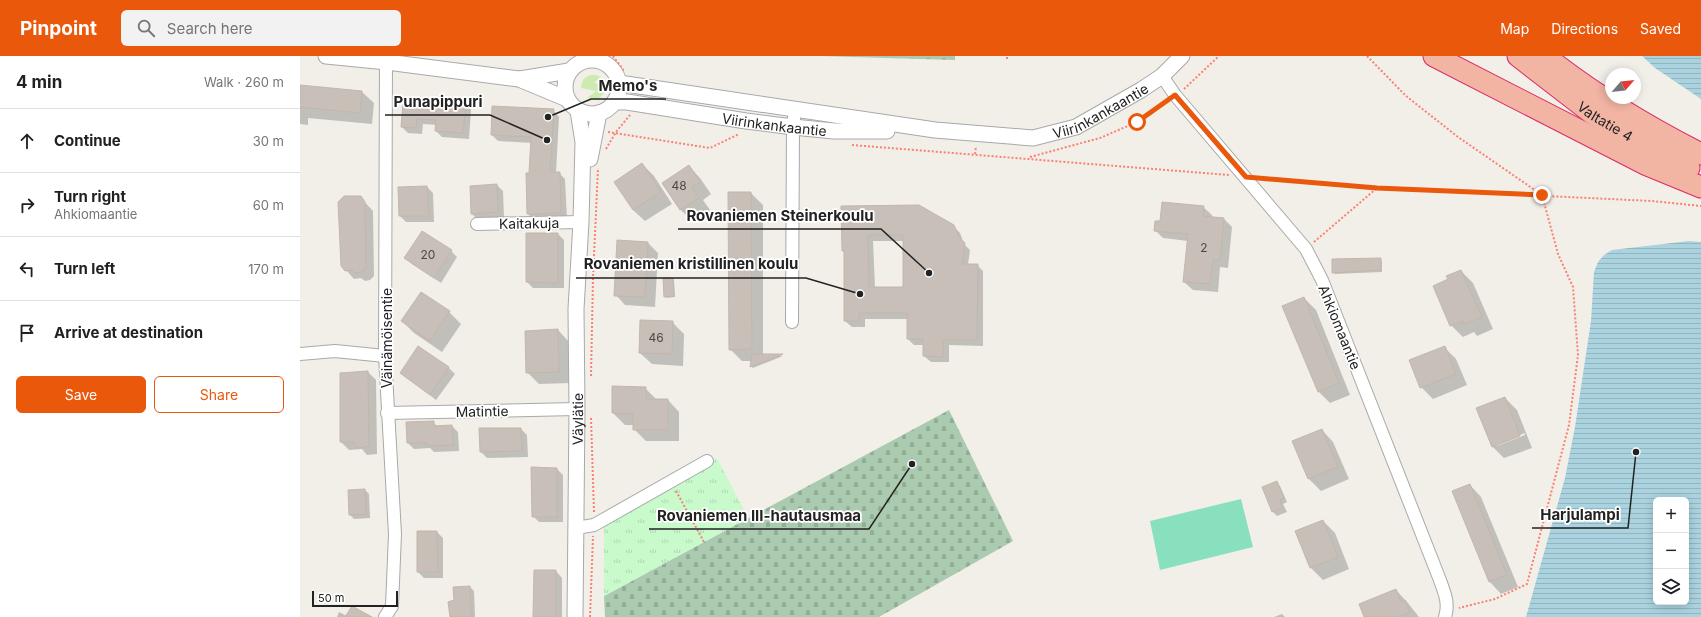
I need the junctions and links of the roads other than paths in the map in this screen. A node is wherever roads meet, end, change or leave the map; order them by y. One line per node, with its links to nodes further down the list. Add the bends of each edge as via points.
1 (326, 56): 7 (street)
2 (1182, 56): 9 (street, Viirinkankaantie)
3 (1434, 56): 21 (highway, via 1645,164)
4 (1518, 56): 20 (highway, Valtatie 4, via 1593,114)
5 (1545, 56): 19 (highway, Valtatie 4, via 1612,105 1660,134)
6 (606, 58): 8 (street); 10 (street)
7 (387, 59): 11 (street); 26 (street, Väinämöisentie)
8 (577, 63): 11 (street); 12 (street, via 565,82)
9 (1162, 76): 18 (street, Viirinkankaantie, via 1076,127 1033,138); 31 (street, Ahkiomaantie, via 1175,95 1306,250 1322,280 1445,593)
10 (621, 77): 13 (street); 14 (street, Viirinkankaantie)
11 (519, 79): 12 (street)
12 (568, 100): 15 (street)
13 (614, 102): 16 (street); 17 (street, Viirinkankaantie)
14 (795, 109): 17 (street); 18 (street, Viirinkankaantie)
15 (578, 111): 16 (street); 22 (street, Väylätie, via 582,142)
16 (599, 113): 22 (street, Väylätie)
17 (794, 127): 18 (street, Viirinkankaantie, via 834,131); 24 (street)
18 (935, 130)
19 (1701, 154)
20 (1701, 174)
21 (1701, 187)
22 (581, 222): 23 (street, Kaitakuja); 27 (street, Väylätie, via 576,309)
23 (477, 224)
24 (792, 322)
25 (300, 354): 26 (street, via 335,351)
26 (385, 356): 28 (street, Väinämöisentie)
27 (577, 409): 28 (street, Matintie); 30 (street, Väylätie)
28 (387, 413): 32 (street, Väinämöisentie, via 395,534 392,606)
29 (707, 461): 30 (street, via 594,525)
30 (576, 528): 33 (street, Väylätie)
31 (1446, 613)
32 (385, 617)
33 (575, 617)

